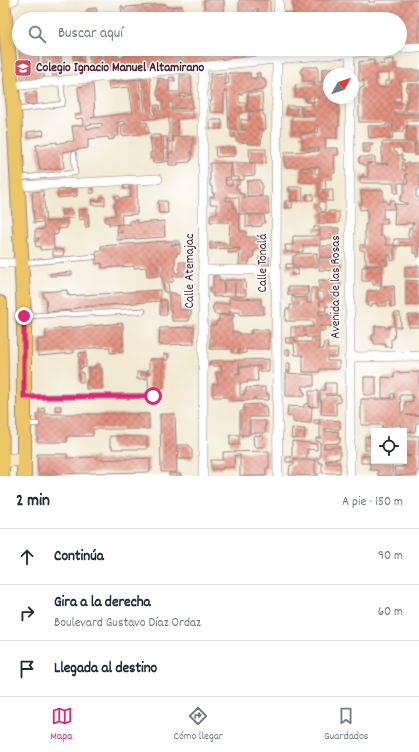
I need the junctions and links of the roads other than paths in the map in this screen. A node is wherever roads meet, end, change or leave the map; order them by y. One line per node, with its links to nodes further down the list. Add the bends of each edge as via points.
1 (279, 0): 3 (street)
2 (5, 3): 13 (main road)
3 (278, 12)
4 (419, 47): 5 (street)
5 (407, 48)
6 (276, 56): 9 (street, Calle Tonalá)
7 (313, 56): 9 (street)
8 (350, 56): 11 (street)
9 (276, 59): 10 (street); 23 (street, Calle Tonalá)
10 (203, 66): 12 (street); 22 (street, Calle Atemajac)
11 (350, 68)
12 (61, 82): 13 (street); 15 (lane, via 62,104)
13 (12, 86): 15 (main road)
14 (350, 104): 28 (street, Avenida de las Rosas)
15 (14, 110): 18 (main road)
16 (74, 154): 18 (lane, via 74,173)
17 (158, 179): 18 (street)
18 (17, 182): 21 (main road)
19 (94, 257): 21 (lane)
20 (0, 263): 21 (street)
21 (21, 263): 26 (main road)
22 (203, 270): 23 (street); 36 (street, Calle Atemajac)
23 (276, 270): 37 (street, Calle Tonalá)
24 (0, 303): 29 (main road)
25 (143, 311): 26 (lane)
26 (24, 316): 31 (main road)
27 (419, 356): 28 (street)
28 (349, 357): 38 (street, Avenida de las Rosas)
29 (0, 364): 33 (main road)
30 (153, 396): 31 (lane)
31 (24, 397): 32 (main road, via 30,424)
32 (24, 459): 33 (main road); 35 (main road)
33 (1, 461): 34 (main road)
34 (2, 476)
35 (24, 476)
36 (203, 476)
37 (278, 476)
38 (350, 476)

